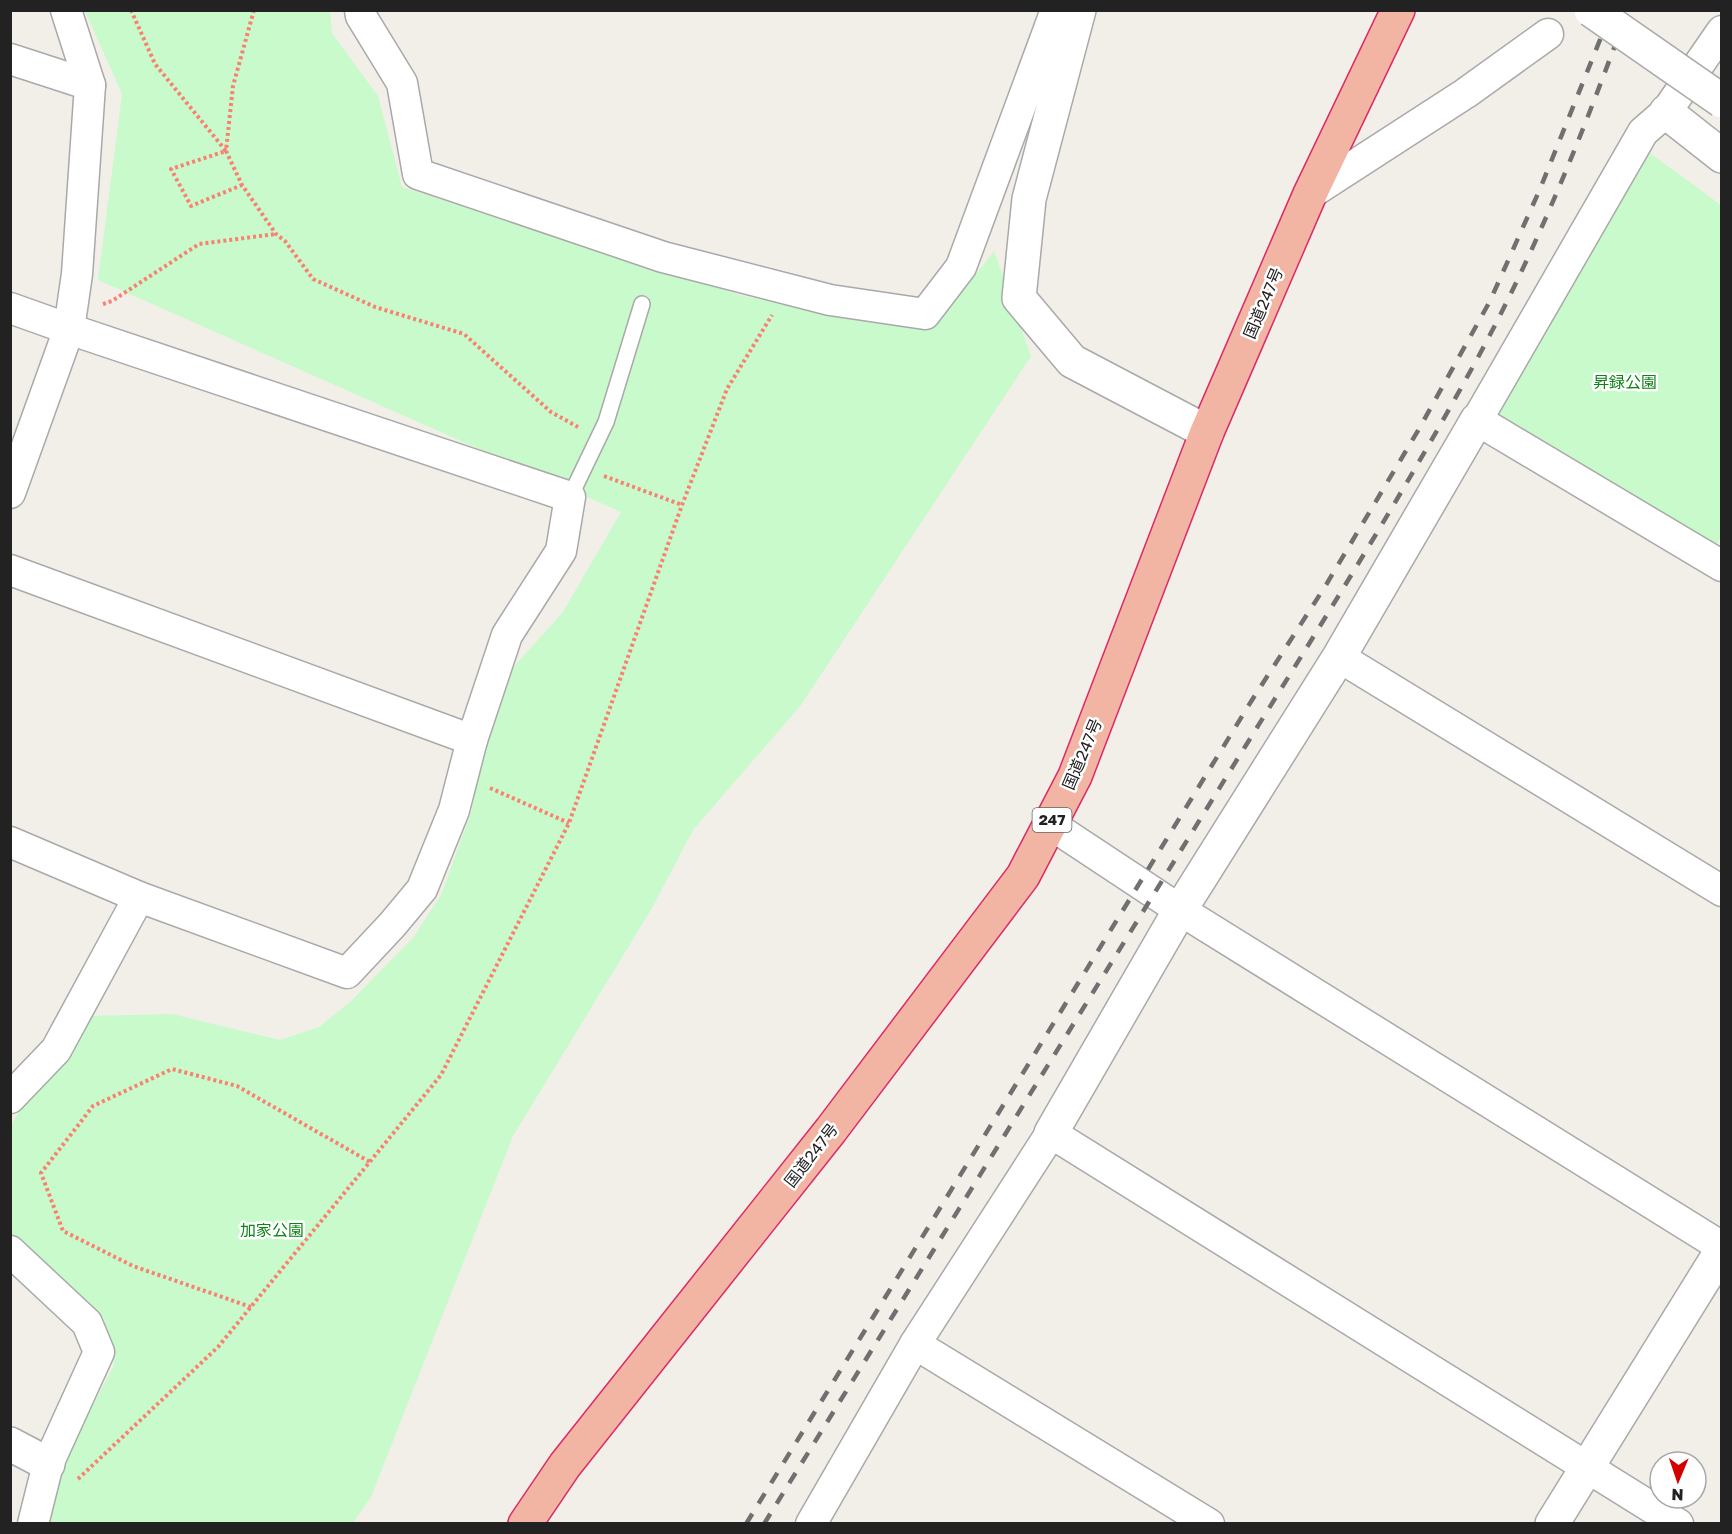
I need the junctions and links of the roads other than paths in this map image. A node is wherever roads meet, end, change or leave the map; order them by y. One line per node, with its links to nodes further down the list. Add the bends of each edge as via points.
1 (66, 10): 10 (street)
2 (360, 10): 3 (street, via 402,83 418,174 663,257 830,300 925,314 962,267)
3 (1056, 10)
4 (1079, 10): 19 (street, via 1029,199 1019,298 1072,361)
5 (1398, 10): 14 (highway, 国道247号 / 247)
6 (1591, 10): 11 (street, bridge)
7 (1722, 31): 12 (street)
8 (1548, 34): 14 (street, via 1466,93)
9 (10, 59): 10 (street)
10 (90, 85): 17 (street, via 77,274)
11 (1722, 101)
12 (1666, 112): 13 (street); 18 (street, via 1643,132)
13 (1722, 156)
14 (1310, 194): 19 (highway, 国道247号 / 247)
15 (642, 304): 21 (lane, via 606,422)
16 (10, 308): 17 (street)
17 (70, 321): 20 (street); 21 (street)
18 (1477, 420): 22 (street); 24 (street)
19 (1207, 432): 26 (highway, 国道247号 / 247, via 1075,776)
20 (10, 493)
21 (570, 497): 25 (street, via 561,551 507,635)
22 (1721, 565)
23 (10, 570): 25 (street)
24 (1339, 657): 28 (street); 30 (street)
25 (472, 740): 29 (street, via 454,810 422,889 347,973)
26 (1050, 824): 30 (street); 40 (highway, 国道247号 / 247, via 1023,876 831,1130 565,1465)
27 (10, 842): 29 (street)
28 (1722, 891)
29 (139, 897): 31 (street, via 56,1050)
30 (1180, 910): 32 (street); 33 (street)
31 (10, 1098)
32 (1051, 1133): 35 (street); 37 (street)
33 (1722, 1249): 37 (street)
34 (10, 1251): 38 (street, via 87,1323 99,1352)
35 (915, 1344): 41 (street); 42 (street)
36 (10, 1444): 38 (street)
37 (1587, 1467): 43 (street); 44 (street)
38 (60, 1474): 39 (street)
39 (33, 1524)
40 (525, 1524)
41 (811, 1524)
42 (1209, 1524)
43 (1552, 1524)
44 (1678, 1524)

